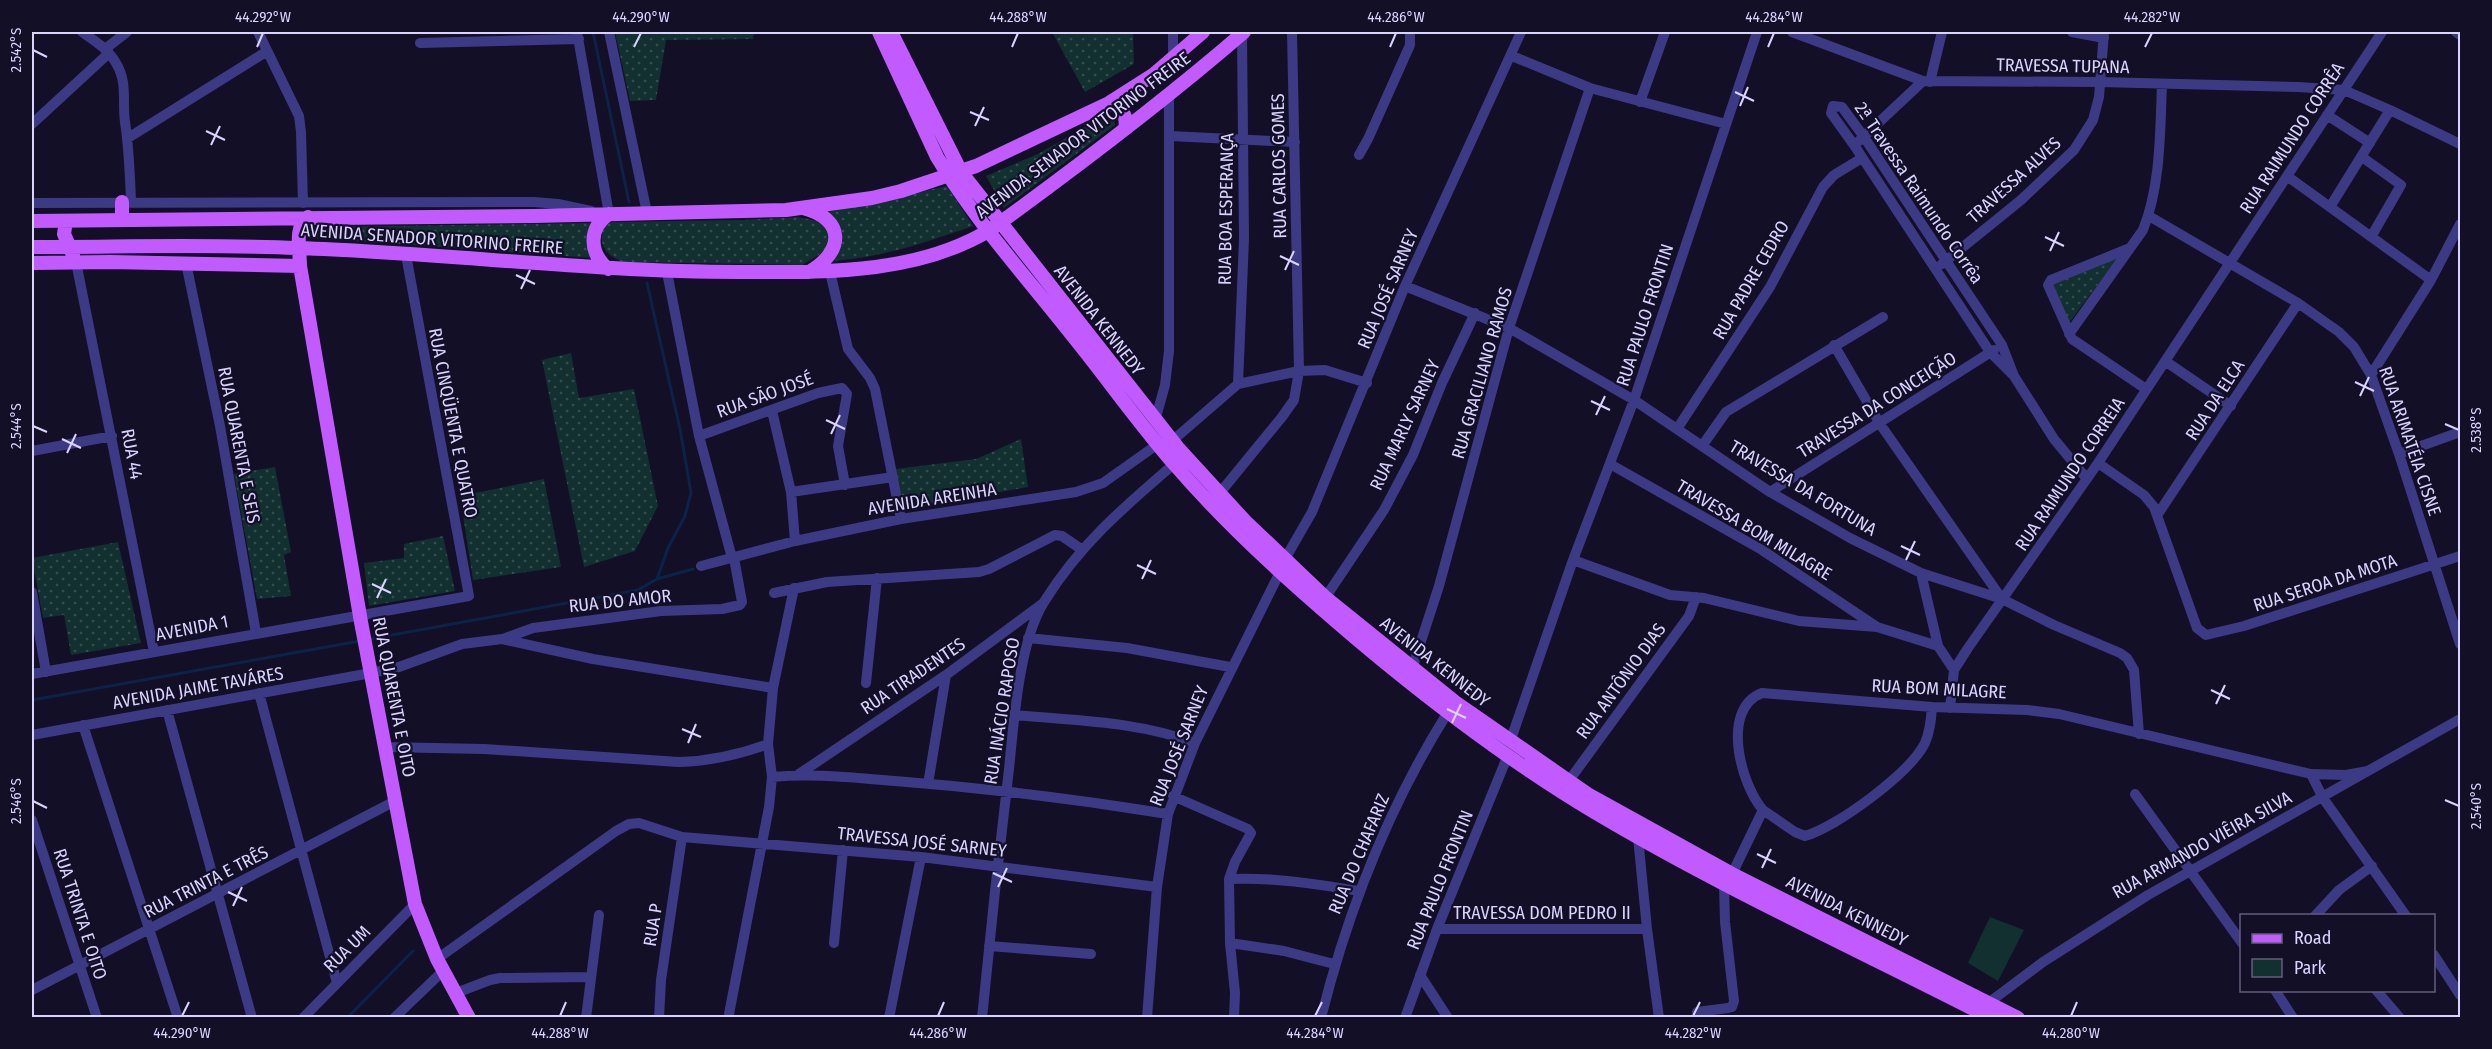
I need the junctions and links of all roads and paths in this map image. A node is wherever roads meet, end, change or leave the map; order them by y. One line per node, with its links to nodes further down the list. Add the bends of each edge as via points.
1 (82, 32): 28 (street)
2 (127, 32): 28 (street)
3 (258, 32): 29 (street)
4 (447, 32): 26 (street)
5 (609, 32): 66 (street)
6 (879, 32): 56 (main road)
7 (891, 32): 58 (main road)
8 (1173, 32): 31 (street)
9 (1203, 32): 31 (main road, AVENIDA SENADOR VITORINO FREIRE)
10 (1243, 32): 32 (main road, AVENIDA SENADOR VITORINO FREIRE); 49 (street, RUA BOA ESPERANÇA)
11 (1292, 32): 50 (street, RUA CARLOS GOMES)
12 (1410, 32): 54 (street, via 1410,45)
13 (1521, 32): 30 (street, RUA JOSÉ SARNEY)
14 (1665, 32): 39 (street)
15 (1757, 32): 44 (street, RUA PAULO FRONTIN)
16 (1792, 32): 21 (street, TRAVESSA TUPANA)
17 (1942, 32): 33 (street)
18 (2072, 32): 23 (street)
19 (2382, 32): 37 (street, RUA RAIMUNDO CORRÊA)
20 (2456, 32): 24 (street)
21 (1808, 34): 33 (street, TRAVESSA TUPANA)
22 (578, 35): 25 (street); 67 (street)
23 (2104, 35): 34 (street, TRAVESSA ALVES)
24 (2460, 35)
25 (477, 37): 26 (street)
26 (440, 42): 27 (street)
27 (420, 43)
28 (107, 51): 43 (street); 48 (street, via 124,81)
29 (266, 52): 48 (street); 62 (street, via 298,116)
30 (1512, 56): 36 (street); 94 (street, RUA JOSÉ SARNEY)
31 (1173, 58): 32 (main road); 40 (main road, AVENIDA SENADOR VITORINO FREIRE)
32 (1190, 78): 38 (main road, AVENIDA SENADOR VITORINO FREIRE)
33 (1926, 82): 34 (street, TRAVESSA TUPANA); 47 (street)
34 (2100, 82): 35 (street, TRAVESSA TUPANA); 83 (street, TRAVESSA ALVES, via 2093,120 2074,150)
35 (2162, 84): 37 (street, TRAVESSA TUPANA); 68 (street)
36 (1590, 88): 39 (street); 98 (street, RUA GRACILIANO RAMOS)
37 (2344, 90): 41 (street, TRAVESSA TUPANA); 42 (street, RUA RAIMUNDO CORRÊA)
38 (1168, 95): 45 (main road, AVENIDA SENADOR VITORINO FREIRE); 46 (street)
39 (1640, 102): 44 (street)
40 (1109, 103): 45 (main road, via 1124,113); 58 (main road, AVENIDA SENADOR VITORINO FREIRE)
41 (2390, 110): 51 (street); 52 (street, TRAVESSA TUPANA)
42 (2327, 115): 51 (street); 59 (street, RUA RAIMUNDO CORRÊA)
43 (32, 124)
44 (1726, 124): 110 (street, RUA PAULO FRONTIN)
45 (1125, 129): 74 (main road, AVENIDA SENADOR VITORINO FREIRE)
46 (1170, 136): 49 (street); 113 (street, via 1169,351)
47 (1864, 137): 53 (street); 53 (street, 2ª Travessa Raimundo Corrêa, via 1842,107 1833,106 1831,113); 83 (street, 2ª Travessa Raimundo Corrêa)
48 (128, 138): 61 (street)
49 (1244, 138): 50 (street); 108 (street, RUA BOA ESPERANÇA)
50 (1295, 142): 104 (street, RUA CARLOS GOMES)
51 (2370, 143): 55 (street)
52 (2460, 144)
53 (1854, 145): 57 (street, 2ª Travessa Raimundo Corrêa)
54 (1359, 155)
55 (2362, 156): 65 (street); 75 (street, via 2401,185)
56 (938, 157): 58 (main road); 60 (main road, via 934,175)
57 (1862, 158): 89 (street, 2ª Travessa Raimundo Corrêa); 115 (street, RUA PADRE CEDRO, via 1834,175 1823,187 1770,287)
58 (955, 174): 60 (main road, AVENIDA SENADOR VITORINO FREIRE); 74 (main road, AVENIDA KENNEDY)
59 (2287, 176): 65 (street); 84 (street, RUA RAIMUNDO CORRÊA)
60 (926, 183): 64 (main road, AVENIDA SENADOR VITORINO FREIRE, via 872,198)
61 (127, 201): 62 (street, AVENIDA SENADOR VITORINO FREIRE); 63 (street, AVENIDA SENADOR VITORINO FREIRE); 70 (main road)
62 (303, 202): 67 (street, AVENIDA SENADOR VITORINO FREIRE, via 534,202)
63 (32, 203)
64 (802, 207): 66 (main road, AVENIDA SENADOR VITORINO FREIRE); 91 (main road, via 823,216 836,234 831,254)
65 (2330, 207): 75 (street)
66 (647, 213): 67 (main road, AVENIDA SENADOR VITORINO FREIRE)
67 (606, 214): 69 (main road, AVENIDA SENADOR VITORINO FREIRE); 88 (main road, via 597,226 593,244)
68 (2149, 216): 79 (street); 84 (street, RUA ARIMATÉIA CISNE)
69 (308, 217): 70 (main road, AVENIDA SENADOR VITORINO FREIRE); 78 (main road, RUA QUARENTA E OITO, via 301,224)
70 (122, 220): 72 (main road, AVENIDA SENADOR VITORINO FREIRE)
71 (32, 221): 72 (main road, AVENIDA SENADOR VITORINO FREIRE)
72 (66, 221): 77 (main road, via 64,231)
73 (2460, 225): 93 (street)
74 (995, 226): 92 (main road, AVENIDA SENADOR VITORINO FREIRE, via 979,237 906,262); 113 (main road, AVENIDA KENNEDY); 119 (main road, AVENIDA KENNEDY)
75 (2371, 237): 93 (street)
76 (32, 247): 77 (main road, AVENIDA SENADOR VITORINO FREIRE)
77 (70, 247): 78 (main road, AVENIDA SENADOR VITORINO FREIRE); 82 (main road)
78 (299, 248): 80 (main road, AVENIDA SENADOR VITORINO FREIRE); 87 (main road, RUA QUARENTA E OITO)
79 (2130, 248): 99 (street); 99 (street, via 2049,282)
80 (319, 249): 81 (main road, AVENIDA SENADOR VITORINO FREIRE); 87 (main road)
81 (406, 255): 88 (main road, AVENIDA SENADOR VITORINO FREIRE); 151 (street, RUA CINQÜENTA E QUATRO, via 469,596)
82 (76, 262): 85 (main road, AVENIDA SENADOR VITORINO FREIRE); 86 (main road, AVENIDA SENADOR VITORINO FREIRE); 117 (street, RUA 44)
83 (1946, 262): 89 (street, TRAVESSA ALVES); 101 (street, 2ª Travessa Raimundo Corrêa)
84 (2230, 262): 95 (street, RUA ARIMATÉIA CISNE); 103 (street, RUA RAIMUNDO CORREIA)
85 (32, 263)
86 (186, 263): 87 (main road, AVENIDA SENADOR VITORINO FREIRE); 153 (street, RUA QUARENTA E SEIS, via 220,426)
87 (300, 266): 151 (main road, RUA QUARENTA E OITO)
88 (608, 269): 90 (main road, AVENIDA SENADOR VITORINO FREIRE)
89 (1936, 269): 102 (street, 2ª Travessa Raimundo Corrêa)
90 (667, 272): 91 (main road, AVENIDA SENADOR VITORINO FREIRE); 118 (street)
91 (810, 272): 92 (main road, AVENIDA SENADOR VITORINO FREIRE)
92 (830, 272): 126 (street, via 848,349 875,389)
93 (2431, 280): 105 (street)
94 (1405, 286): 96 (street, TRAVESSA DA FORTUNA); 107 (street, RUA JOSÉ SARNEY)
95 (2298, 303): 105 (street, RUA ARIMATÉIA CISNE, via 2365,362); 111 (street, RUA DA ELCA)
96 (1475, 314): 98 (street, TRAVESSA DA FORTUNA); 150 (street, RUA MARLY SARNEY, via 1413,455 1384,510)
97 (1883, 317): 100 (street)
98 (1509, 328): 110 (street, TRAVESSA DA FORTUNA); 160 (street, RUA GRACILIANO RAMOS, via 1439,586)
99 (2069, 334): 109 (street, via 2078,345)
100 (1834, 345): 114 (street); 120 (street, via 1726,412)
101 (2002, 345): 102 (street, TRAVESSA DA CONCEIÇÃO); 106 (street, 2ª Travessa Raimundo Corrêa)
102 (1990, 352): 106 (street, 2ª Travessa Raimundo Corrêa); 114 (street, TRAVESSA DA CONCEIÇÃO)
103 (2165, 361): 109 (street, RUA RAIMUNDO CORREIA); 111 (street)
104 (1299, 371): 107 (street, via 1332,372); 108 (street); 131 (street, RUA CARLOS GOMES, via 1294,400)
105 (2371, 375): 122 (street, RUA ARIMATÉIA CISNE)
106 (2014, 376): 127 (street, via 2060,447)
107 (1367, 383): 141 (street, RUA JOSÉ SARNEY, via 1312,512)
108 (1238, 384): 119 (street, AVENIDA AREINHA)
109 (2146, 389): 123 (street, RUA RAIMUNDO CORREIA)
110 (1634, 400): 115 (street, TRAVESSA DA FORTUNA); 125 (street, RUA PAULO FRONTIN)
111 (2231, 406): 132 (street, RUA DA ELCA)
112 (772, 411): 118 (street, RUA SÃO JOSÉ); 128 (street, RUA SÃO JOSÉ, via 842,388 847,394 838,446); 129 (street)
113 (1155, 421): 119 (main road, AVENIDA KENNEDY)
114 (1880, 424): 130 (street, TRAVESSA DA CONCEIÇÃO); 148 (street)
115 (1677, 429): 120 (street, TRAVESSA DA FORTUNA)
116 (2460, 432): 122 (street)
117 (112, 436): 121 (street); 158 (street, RUA 44)
118 (699, 436): 137 (street)
119 (1165, 443): 124 (main road, AVENIDA KENNEDY); 131 (main road, AVENIDA KENNEDY); 133 (street, AVENIDA AREINHA, via 1103,483 1076,492)
120 (1701, 446): 130 (street, TRAVESSA DA FORTUNA)
121 (32, 451)
122 (2399, 454): 139 (street, RUA ARIMATÉIA CISNE)
123 (2098, 463): 127 (street, RUA RAIMUNDO CORREIA); 132 (street, via 2144,495)
124 (1174, 464): 135 (street, RUA INÁCIO RAPOSO); 141 (main road, AVENIDA KENNEDY, via 1217,511)
125 (1611, 464): 138 (street, RUA PAULO FRONTIN); 152 (street, TRAVESSA BOM MILAGRE, via 1762,550)
126 (893, 477): 128 (street); 133 (street)
127 (2087, 479): 148 (street, RUA RAIMUNDO CORREIA)
128 (845, 485): 129 (street)
129 (791, 492): 134 (street)
130 (1770, 492): 142 (street, TRAVESSA DA FORTUNA)
131 (1219, 494): 141 (main road, AVENIDA KENNEDY)
132 (2158, 514): 139 (street, RUA SEROA DA MOTA, via 2197,628 2206,635)
133 (901, 519): 134 (street, AVENIDA AREINHA)
134 (795, 541): 137 (street, AVENIDA AREINHA)
135 (1081, 549): 143 (street, via 1055,535 979,572); 149 (street, RUA INÁCIO RAPOSO)
136 (2460, 556): 139 (street, RUA SEROA DA MOTA)
137 (733, 558): 140 (street, AVENIDA AREINHA); 155 (street, RUA DO AMOR, via 740,605 533,628)
138 (1573, 560): 147 (street, TRAVESSA BOM MILAGRE, via 1670,595); 181 (street, RUA PAULO FRONTIN)
139 (2435, 564): 156 (street, RUA ARIMATÉIA CISNE)
140 (701, 566)
141 (1282, 566): 150 (main road, AVENIDA KENNEDY); 159 (street, RUA JOSÉ SARNEY)
142 (1921, 573): 148 (street, TRAVESSA DA FORTUNA); 157 (street)
143 (877, 578): 144 (street); 166 (street)
144 (794, 588): 146 (street); 167 (street)
145 (32, 592): 162 (street)
146 (774, 592)
147 (1696, 597): 152 (street, TRAVESSA BOM MILAGRE, via 1799,621); 186 (street, RUA ANTÔNIO DIAS, via 1689,616)
148 (2002, 599): 161 (street, RUA RAIMUNDO CORREIA); 176 (street, TRAVESSA DA FORTUNA, via 2127,658 2134,670)
149 (1043, 603): 154 (street, RUA INÁCIO RAPOSO); 165 (street, RUA TIRADENTES)
150 (1322, 603): 160 (main road, AVENIDA KENNEDY); 172 (main road, AVENIDA KENNEDY)
151 (360, 618): 153 (street, AVENIDA 1); 163 (main road, RUA QUARENTA E OITO)
152 (1877, 627): 157 (street, TRAVESSA BOM MILAGRE)
153 (256, 633): 158 (street, AVENIDA 1)
154 (1028, 638): 159 (street, via 1127,648); 173 (street, RUA INÁCIO RAPOSO)
155 (502, 639): 163 (street, AVENIDA JAIME TAVÁRES, via 462,644); 167 (street)
156 (2460, 644)
157 (1938, 646): 161 (street)
158 (154, 652): 162 (street, AVENIDA 1)
159 (1230, 667): 178 (street, RUA JOSÉ SARNEY)
160 (1412, 669): 181 (main road, AVENIDA KENNEDY)
161 (1954, 670): 170 (street, RUA RAIMUNDO CORREIA)
162 (46, 672): 164 (street, AVENIDA 1)
163 (371, 673): 168 (street, AVENIDA JAIME TAVÁRES); 180 (main road, RUA QUARENTA E OITO)
164 (32, 674)
165 (946, 675): 183 (street, RUA TIRADENTES); 187 (street)
166 (866, 683)
167 (773, 688): 179 (street)
168 (259, 693): 171 (street, AVENIDA JAIME TAVÁRES); 200 (street)
169 (1932, 707): 170 (street, RUA BOM MILAGRE); 193 (street, via 1931,726 1915,758 1866,802 1805,836); 193 (street, RUA BOM MILAGRE, via 1770,692 1755,696 1744,711 1736,735 1747,778)
170 (1950, 708): 176 (street, RUA BOM MILAGRE, via 2046,712)
171 (167, 710): 175 (street, AVENIDA JAIME TAVÁRES); 209 (street)
172 (1448, 712): 181 (main road, AVENIDA KENNEDY); 208 (street, RUA DO CHAFARIZ, via 1413,771)
173 (1015, 716): 178 (street, via 1143,728); 188 (street, RUA INÁCIO RAPOSO)
174 (2460, 719): 182 (street, RUA ARMANDO VIÊIRA SILVA)
175 (83, 725): 177 (street, AVENIDA JAIME TAVÁRES); 216 (street)
176 (2139, 734): 184 (street, RUA BOM MILAGRE)
177 (32, 735)
178 (1195, 743): 190 (street, RUA JOSÉ SARNEY)
179 (768, 744): 180 (street, via 731,757 678,762 484,748); 185 (street)
180 (384, 747): 192 (main road, RUA QUARENTA E OITO)
181 (1509, 749): 186 (main road, AVENIDA KENNEDY); 197 (main road, AVENIDA KENNEDY, via 1569,796); 214 (street, RUA PAULO FRONTIN)
182 (2368, 771): 184 (street, RUA BOM MILAGRE, via 2346,776); 191 (street, RUA ARMANDO VIÊIRA SILVA)
183 (799, 774): 185 (street); 187 (street)
184 (2311, 774): 191 (street)
185 (772, 777): 198 (street)
186 (1568, 782): 206 (main road, AVENIDA KENNEDY)
187 (928, 784): 188 (street)
188 (1006, 791): 194 (street); 202 (street, RUA INÁCIO RAPOSO)
189 (2135, 794): 204 (street)
190 (1173, 796): 194 (street, RUA JOSÉ SARNEY); 205 (street, via 1251,831)
191 (2324, 798): 203 (street); 204 (street, RUA ARMANDO VIÊIRA SILVA)
192 (395, 801): 200 (street, RUA TRINTA E TRÊS); 210 (main road, RUA QUARENTA E OITO)
193 (1763, 810): 206 (street)
194 (1168, 814): 207 (street, RUA JOSÉ SARNEY)
195 (32, 820): 224 (street, RUA TRINTA E OITO)
196 (682, 837): 198 (street, TRAVESSA JOSÉ SARNEY); 225 (street, TRAVESSA JOSÉ SARNEY, via 648,825 629,824); 244 (street, RUA P)
197 (1638, 837): 206 (main road, AVENIDA KENNEDY); 215 (street)
198 (763, 845): 199 (street, TRAVESSA JOSÉ SARNEY); 236 (street)
199 (843, 850): 201 (street, TRAVESSA JOSÉ SARNEY); 218 (street)
200 (301, 851): 209 (street, RUA TRINTA E TRÊS); 228 (street)
201 (921, 857): 202 (street, TRAVESSA JOSÉ SARNEY); 245 (street)
202 (998, 866): 207 (street, TRAVESSA JOSÉ SARNEY); 220 (street, RUA INÁCIO RAPOSO)
203 (2372, 866): 211 (street, via 2338,890); 212 (street)
204 (2191, 870): 217 (street); 234 (street, RUA ARMANDO VIÊIRA SILVA, via 2043,962)
205 (1229, 879): 208 (street, via 1299,882); 219 (street)
206 (1728, 879): 234 (main road, AVENIDA KENNEDY); 235 (street, via 1725,922 1734,1001 1732,1007)
207 (1157, 886): 247 (street, RUA JOSÉ SARNEY)
208 (1359, 891): 223 (street, RUA DO CHAFARIZ)
209 (217, 895): 216 (street, RUA TRINTA E TRÊS); 239 (street)
210 (416, 904): 225 (main road, RUA QUARENTA E OITO); 228 (street, RUA UM)
211 (2316, 914)
212 (2405, 914)
213 (599, 915): 227 (street)
214 (1437, 929): 215 (street, TRAVESSA DOM PEDRO II); 226 (street, RUA PAULO FRONTIN)
215 (1647, 929): 252 (street)
216 (149, 930): 224 (street, RUA TRINTA E TRÊS); 238 (street)
217 (2240, 942)
218 (834, 943)
219 (1230, 943): 223 (street); 248 (street)
220 (989, 946): 221 (street); 246 (street, RUA INÁCIO RAPOSO)
221 (1091, 954)
222 (2435, 958): 233 (street)
223 (1334, 964): 249 (street, RUA DO CHAFARIZ)
224 (80, 965): 229 (street, RUA TRINTA E TRÊS); 237 (street, RUA TRINTA E OITO)
225 (440, 965): 232 (main road, RUA QUARENTA E OITO); 241 (street, TRAVESSA JOSÉ SARNEY)
226 (1420, 975): 250 (street, RUA PAULO FRONTIN); 251 (street)
227 (590, 977): 232 (street, via 500,978); 243 (street)
228 (337, 983): 240 (street, RUA UM)
229 (32, 990)
230 (2276, 992): 255 (street)
231 (2378, 992): 256 (street)
232 (456, 993): 242 (main road, RUA QUARENTA E OITO)
233 (2460, 995)
234 (1979, 1010): 253 (main road, AVENIDA KENNEDY); 254 (main road, AVENIDA KENNEDY)
235 (1697, 1012)
236 (729, 1014)
237 (97, 1017)
238 (178, 1017)
239 (252, 1017)
240 (303, 1017)
241 (394, 1017)
242 (469, 1017)
243 (586, 1017)
244 (658, 1017)
245 (889, 1017)
246 (982, 1017)
247 (1147, 1017)
248 (1234, 1017)
249 (1321, 1017)
250 (1405, 1017)
251 (1448, 1017)
252 (1659, 1017)
253 (1991, 1017)
254 (2018, 1017)
255 (2293, 1017)
256 (2400, 1017)

